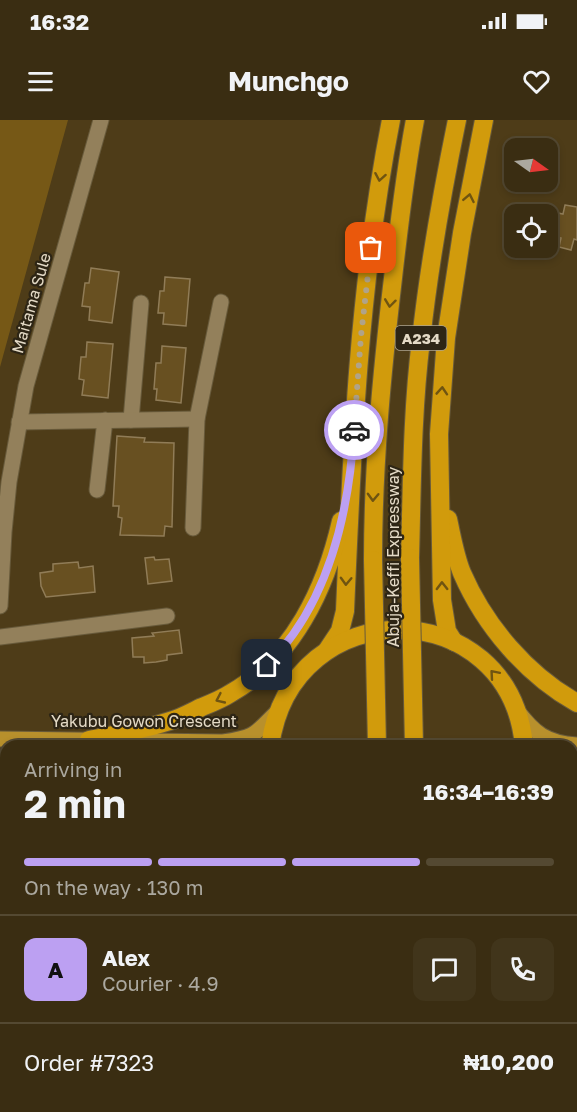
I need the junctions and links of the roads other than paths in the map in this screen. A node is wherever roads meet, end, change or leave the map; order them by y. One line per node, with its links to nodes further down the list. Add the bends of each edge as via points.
1 (101, 120): 11 (street, Maitama Sule)
2 (391, 120): 13 (highway, one-way to 13, via 378,183)
3 (415, 120): 28 (highway, Abuja-Keffi Expressway / A234, one-way to 28, bridge, via 384,348 373,499)
4 (456, 120): 29 (highway, Abuja-Keffi Expressway / A234, bridge, via 420,341 410,558)
5 (484, 120): 12 (highway, one-way to 5, via 446,338)
6 (220, 302): 8 (street)
7 (141, 303): 10 (street)
8 (197, 418): 10 (street); 15 (street)
9 (105, 420): 10 (street); 11 (street); 14 (street)
10 (131, 420)
11 (19, 422): 16 (street, Maitama Sule, via 7,502)
12 (439, 434): 19 (highway, one-way to 12, via 447,631 442,600); 21 (highway, via 446,514 462,571 477,604 517,656 543,681)
13 (351, 476): 20 (highway, one-way to 20, via 345,611 340,631); 25 (highway, one-way to 25, via 336,543 321,583 282,650 231,694 174,720)
14 (97, 490)
15 (193, 528)
16 (0, 606)
17 (167, 616): 18 (street)
18 (0, 637)
19 (454, 642): 20 (highway, via 434,634 390,629 368,632); 22 (highway, one-way to 19, via 489,668)
20 (328, 649): 23 (highway, via 298,676)
21 (577, 703)
22 (515, 707): 30 (highway); 31 (main road, via 534,731)
23 (278, 712): 26 (main road, Yakubu Gowon Crescent, via 257,733); 27 (highway)
24 (0, 739): 25 (main road, Yakubu Gowon Crescent)
25 (89, 740)
26 (237, 740)
27 (271, 740)
28 (377, 740)
29 (414, 740)
30 (523, 740)
31 (551, 740)

